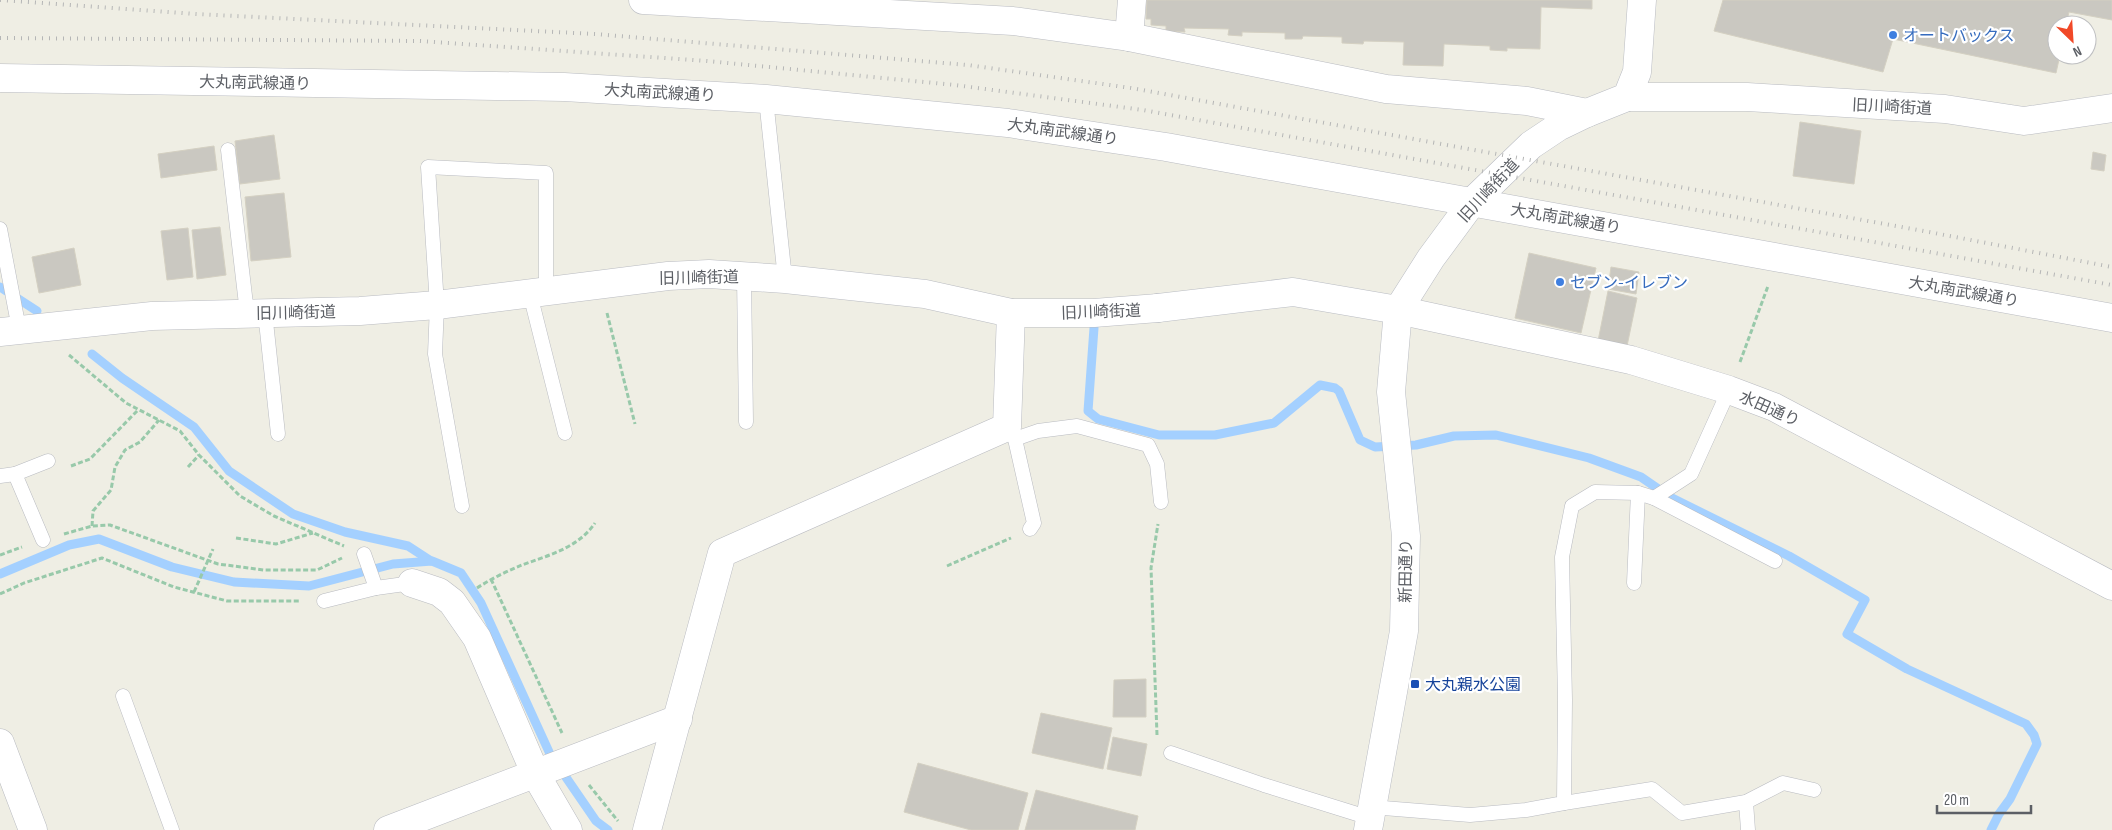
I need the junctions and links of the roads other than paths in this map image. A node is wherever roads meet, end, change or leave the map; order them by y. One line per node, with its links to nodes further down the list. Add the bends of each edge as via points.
1 (643, 0): 4 (street, via 1012,21)
2 (1132, 0): 4 (street)
3 (1642, 0): 6 (street, via 1637,72)
4 (1129, 37): 9 (street, via 1386,89 1527,101)
5 (0, 78): 7 (street, 大丸南武線通り, via 564,86)
6 (1627, 97): 8 (street, 旧川崎街道, via 1747,97 1945,109 2024,120); 9 (street, 旧川崎街道)
7 (766, 99): 11 (street, 大丸南武線通り, via 1008,123); 14 (lane)
8 (2112, 108)
9 (1587, 113): 11 (street, 旧川崎街道, via 1531,145)
10 (228, 150): 18 (lane)
11 (1473, 201): 17 (street, 旧川崎街道); 20 (street, 大丸南武線通り)
12 (0, 229): 21 (lane)
13 (744, 276): 14 (street, 旧川崎街道); 15 (street, 旧川崎街道, via 668,276); 23 (lane)
14 (785, 279): 19 (street, 旧川崎街道, via 925,294)
15 (538, 293): 16 (street, 旧川崎街道); 16 (lane, via 546,173 428,167); 24 (lane)
16 (437, 305): 18 (street, 旧川崎街道, via 360,312); 33 (lane, via 435,354)
17 (1398, 310): 19 (street, 旧川崎街道, via 1293,292 1094,313); 22 (street, 水田通り, via 1631,360); 51 (street, 新田通り, via 1391,392 1406,536 1404,631)
18 (256, 312): 21 (street, 旧川崎街道, via 152,316); 26 (lane)
19 (1010, 313): 25 (street)
20 (2112, 318)
21 (18, 329)
22 (1729, 390): 31 (lane, via 1691,474); 40 (street, 水田通り, via 1774,407)
23 (746, 422)
24 (565, 433)
25 (1011, 433): 32 (lane, via 1077,426 1148,445 1158,464); 34 (lane, via 1034,523); 44 (street, via 722,553)
26 (278, 434)
27 (48, 461): 28 (lane)
28 (15, 474): 29 (lane); 35 (lane)
29 (0, 476)
30 (1638, 493): 31 (lane); 39 (lane); 50 (lane, via 1595,492 1572,506 1562,557)
31 (1654, 498): 37 (lane)
32 (1161, 502)
33 (462, 506)
34 (1030, 529)
35 (43, 540)
36 (360, 552): 41 (lane)
37 (1775, 561)
38 (412, 582): 41 (lane); 47 (street, via 438,592 452,602)
39 (1634, 583)
40 (2112, 586)
41 (376, 588): 42 (lane)
42 (324, 601)
43 (122, 696): 55 (lane)
44 (678, 719): 47 (street); 53 (street)
45 (0, 743): 54 (street)
46 (1171, 753): 51 (lane)
47 (557, 766): 52 (street); 57 (street)
48 (1814, 790): 49 (lane, via 1783,783)
49 (1746, 802): 50 (lane, via 1682,813 1652,789); 58 (lane)
50 (1564, 803): 51 (lane, via 1526,810)
51 (1370, 818)
52 (442, 821): 56 (street)
53 (635, 828)
54 (32, 830)
55 (172, 830)
56 (388, 830)
57 (568, 830)
58 (1748, 830)

